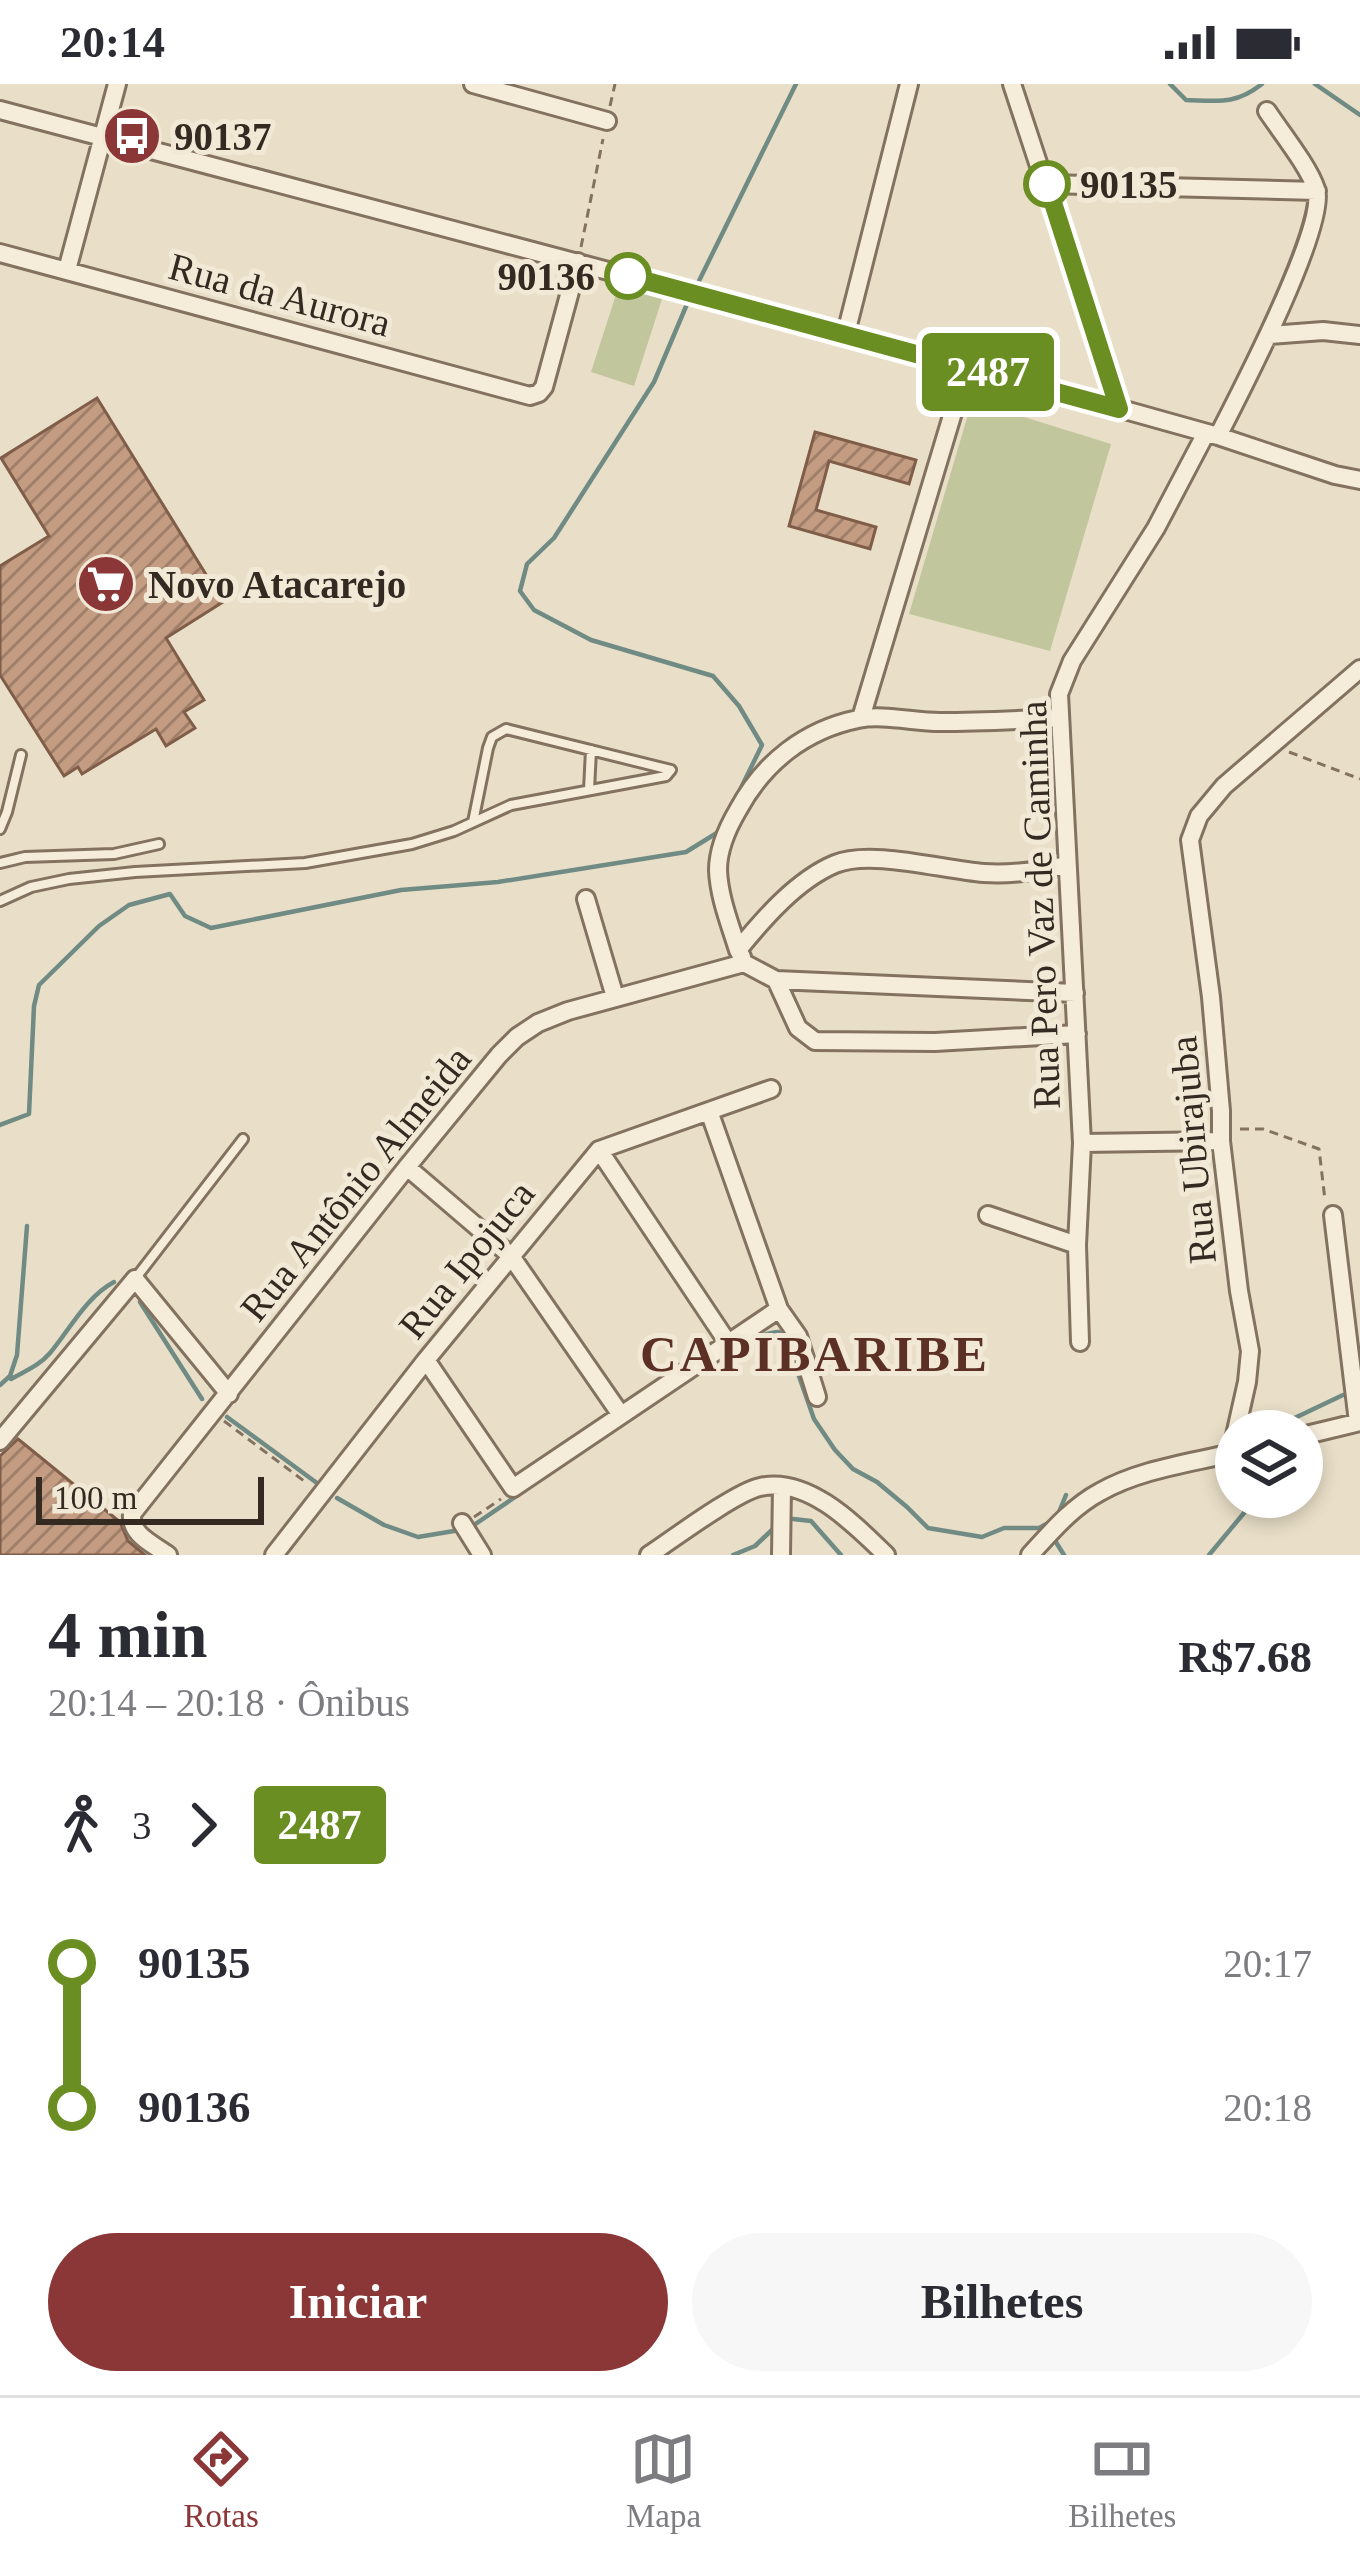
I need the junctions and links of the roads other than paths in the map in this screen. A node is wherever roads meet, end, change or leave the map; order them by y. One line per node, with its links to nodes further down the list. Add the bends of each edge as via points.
1 (117, 84): 8 (street)
2 (473, 84): 7 (street)
3 (909, 84): 14 (street)
4 (1012, 84): 9 (street)
5 (0, 110): 8 (street)
6 (1267, 111): 10 (street)
7 (607, 121)
8 (103, 136): 12 (street); 13 (street)
9 (1047, 184): 10 (street); 18 (street)
10 (1317, 191): 15 (street, Rua Pero Vaz de Caminha)
11 (0, 253): 13 (street, Rua da Aurora)
12 (578, 262): 13 (street, Rua da Aurora, via 542,392 530,396); 14 (street)
13 (67, 270)
14 (846, 333): 17 (street)
15 (1269, 335): 16 (street); 19 (street, Rua Pero Vaz de Caminha)
16 (1360, 335)
17 (968, 366): 18 (street); 22 (street)
18 (1119, 409): 19 (street)
19 (1212, 434): 20 (street); 23 (street, Rua Pero Vaz de Caminha, via 1065,674)
20 (1360, 480)
21 (1360, 669): 41 (street, Rua Ubirajuba, via 1224,786 1190,840)
22 (861, 718): 23 (street); 34 (street, via 777,757 731,822 718,871)
23 (1059, 718): 31 (street, Rua Pero Vaz de Caminha)
24 (591, 750): 26 (lane); 26 (lane, via 671,770); 27 (lane, via 500,731 488,748)
25 (21, 754): 28 (lane)
26 (590, 791): 27 (lane, via 511,805)
27 (473, 821): 33 (lane, via 412,844 304,863 69,879)
28 (0, 829)
29 (159, 844): 30 (lane)
30 (0, 863)
31 (1067, 866): 34 (street, via 1016,874 873,858 836,863 769,914); 36 (street, Rua Pero Vaz de Caminha)
32 (586, 899): 37 (street)
33 (0, 901)
34 (741, 956): 35 (street); 37 (street, Rua Antônio Almeida)
35 (776, 980): 36 (street); 38 (street, via 798,1028 814,1041)
36 (1075, 993): 38 (street, Rua Pero Vaz de Caminha)
37 (615, 997): 45 (street, Rua Antônio Almeida, via 517,1037)
38 (1077, 1034): 43 (street, Rua Pero Vaz de Caminha)
39 (771, 1089): 40 (street)
40 (709, 1111): 44 (street); 51 (street)
41 (1220, 1135): 43 (street); 57 (street, Rua Ubirajuba, via 1250,1351)
42 (244, 1139): 50 (lane)
43 (1082, 1142): 48 (street, Rua Pero Vaz de Caminha)
44 (599, 1150): 49 (street, Rua Ipojuca); 53 (street)
45 (407, 1167): 49 (street); 55 (street, Rua Antônio Almeida)
46 (988, 1215): 48 (street)
47 (1334, 1215): 59 (street)
48 (1077, 1245): 52 (street, Rua Pero Vaz de Caminha)
49 (511, 1256): 54 (street, Rua Ipojuca); 58 (street)
50 (135, 1279): 55 (street); 61 (street)
51 (779, 1309): 53 (street); 56 (street, via 798,1336)
52 (1080, 1342)
53 (728, 1343): 58 (street)
54 (426, 1360): 58 (street, via 514,1488); 66 (street, Rua Ipojuca)
55 (230, 1394): 65 (street, Rua Antônio Almeida, via 133,1514 135,1530)
56 (817, 1397)
57 (1241, 1410)
58 (621, 1415)
59 (1359, 1422): 60 (street)
60 (1323, 1431)
61 (0, 1441)
62 (1215, 1456): 71 (street, via 1097,1493)
63 (782, 1487): 68 (street, via 742,1494); 69 (street); 70 (street, via 832,1506)
64 (465, 1530): 67 (street)
65 (168, 1555)
66 (274, 1555)
67 (482, 1555)
68 (650, 1555)
69 (781, 1555)
70 (886, 1555)
71 (1030, 1555)

